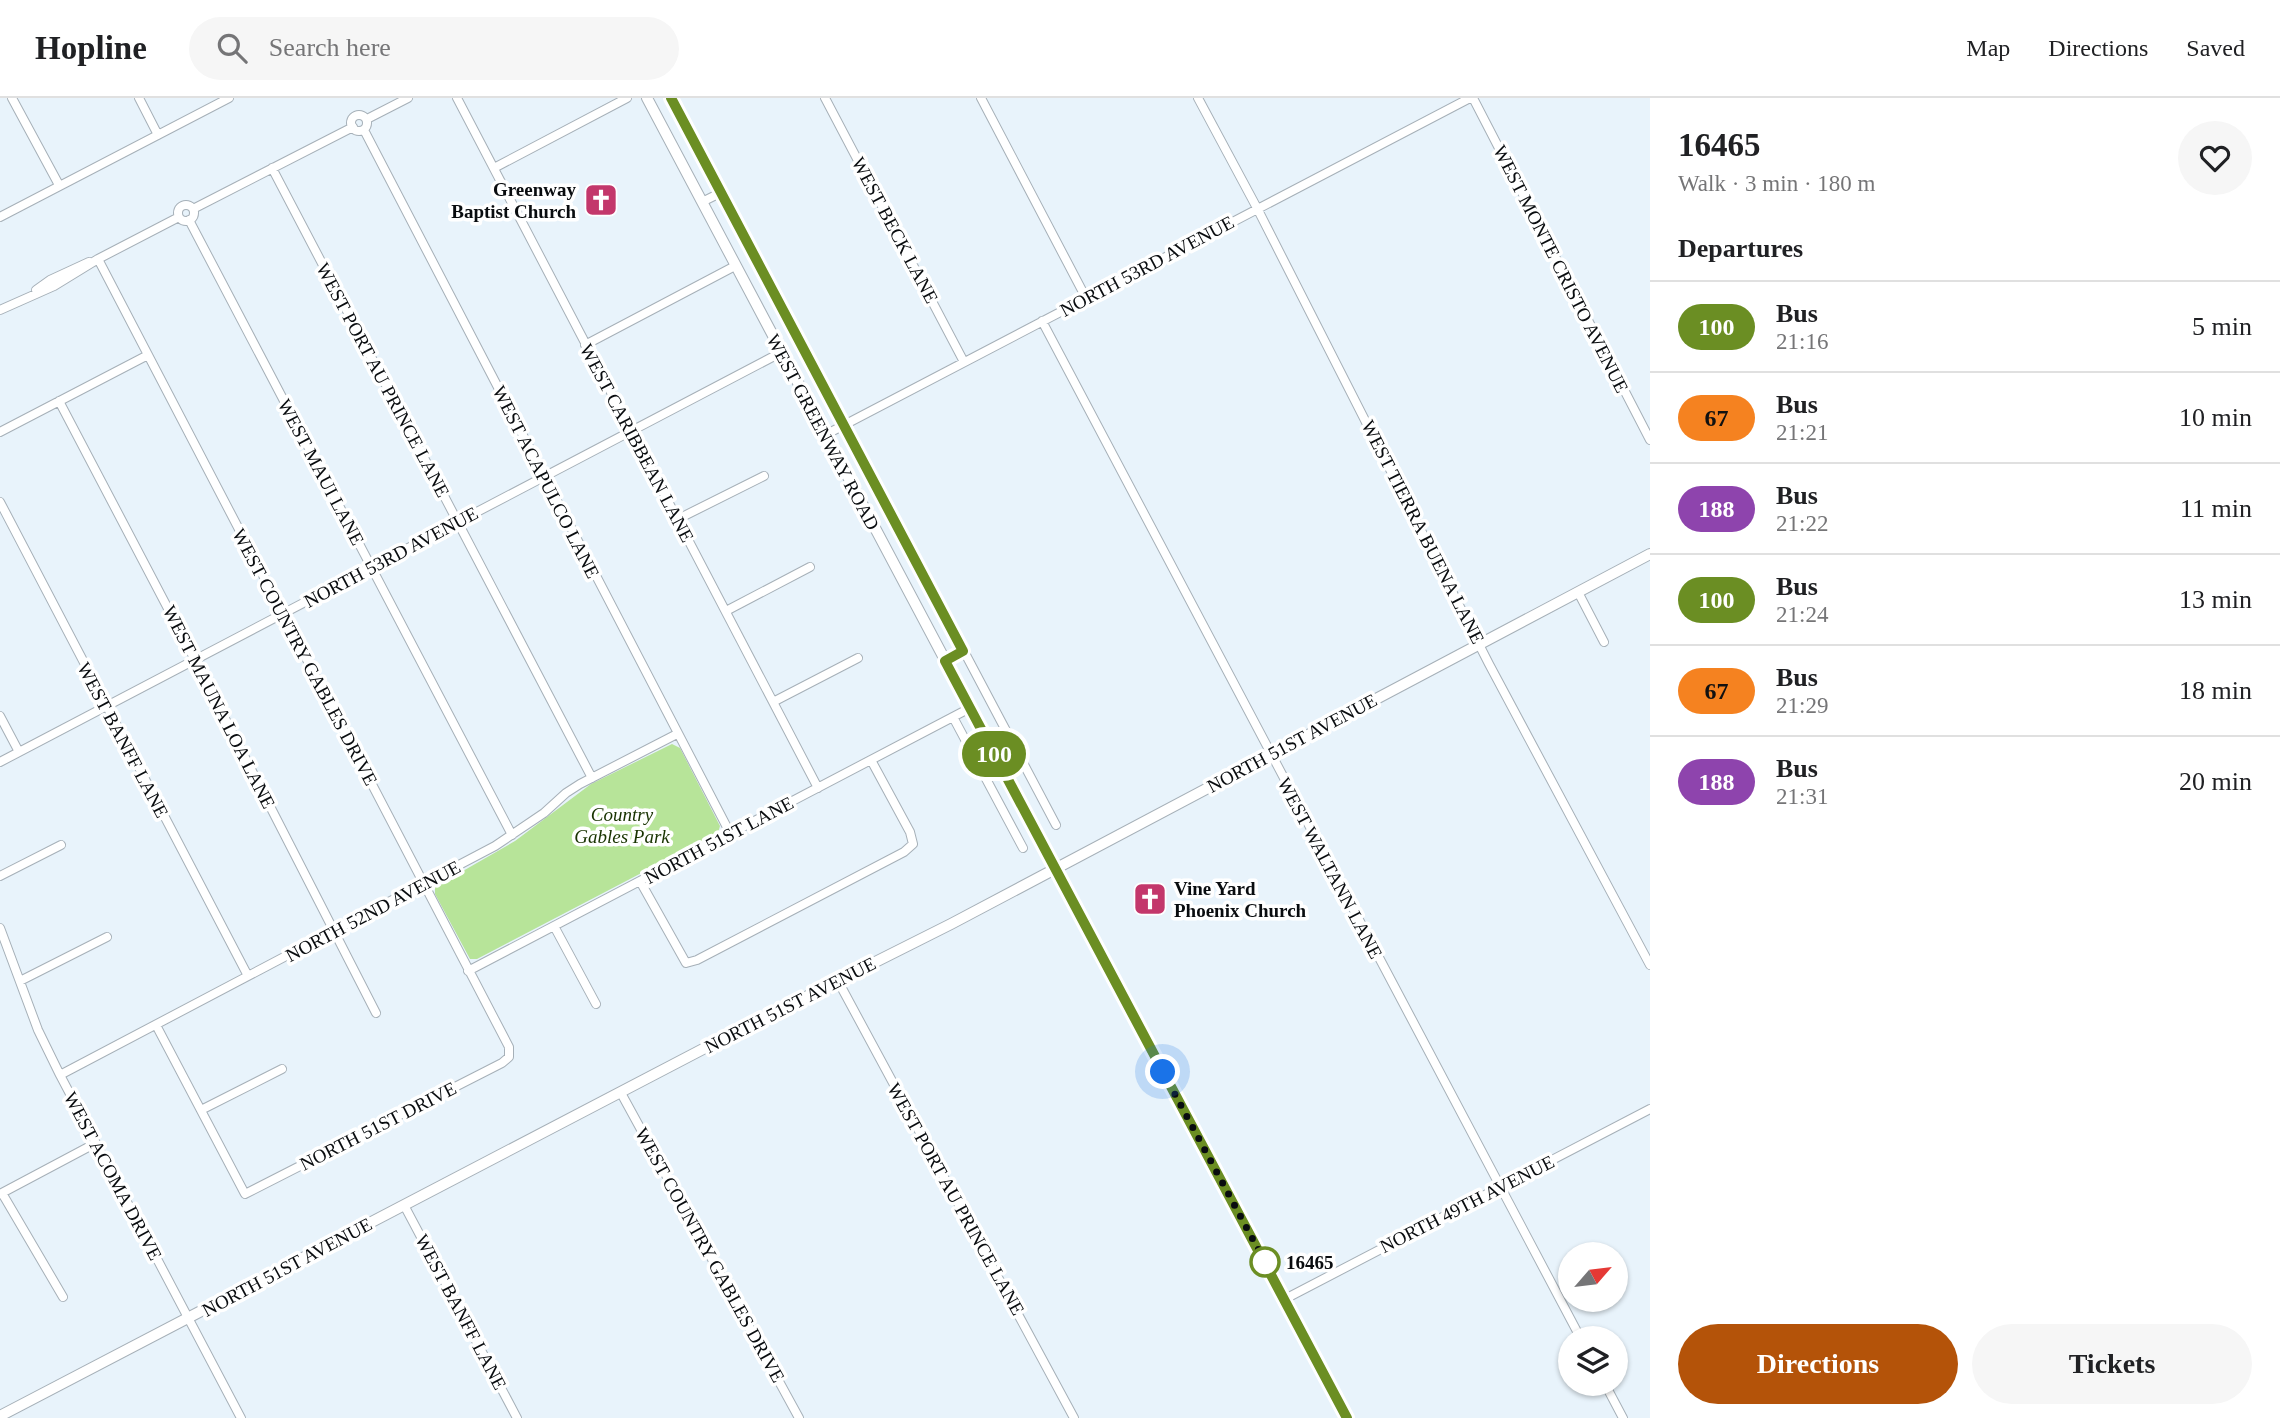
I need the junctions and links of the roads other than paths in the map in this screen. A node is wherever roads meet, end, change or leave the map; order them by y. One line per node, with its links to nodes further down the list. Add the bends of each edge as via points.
1 (12, 98): 19 (street)
2 (139, 98): 16 (street)
3 (229, 98): 16 (street)
4 (408, 98): 13 (street)
5 (457, 98): 18 (street, WEST CARIBBEAN LANE)
6 (627, 98): 18 (street)
7 (647, 98): 21 (main road, WEST GREENWAY ROAD)
8 (671, 98): 20 (street, WEST GREENWAY ROAD)
9 (825, 98): 35 (street, WEST BECK LANE)
10 (981, 98): 29 (street)
11 (1198, 98): 22 (street, WEST TIERRA BUENA LANE)
12 (1471, 98): 22 (street, NORTH 53RD AVENUE); 41 (street, WEST MONTE CRISTO AVENUE)
13 (367, 119): 14 (street, via 355,116); 15 (street)
14 (353, 127): 15 (street); 17 (street)
15 (364, 130): 43 (street, WEST ACAPULCO LANE)
16 (158, 135): 19 (street)
17 (272, 168): 23 (street); 46 (street, WEST PORT AU PRINCE LANE)
18 (494, 169): 32 (street, WEST CARIBBEAN LANE)
19 (59, 185): 24 (street)
20 (720, 193): 21 (street); 37 (street, WEST GREENWAY ROAD)
21 (702, 202): 28 (main road, WEST GREENWAY ROAD)
22 (1257, 208): 29 (street, NORTH 53RD AVENUE); 54 (street, WEST TIERRA BUENA LANE)
23 (193, 209): 25 (street, via 181,206); 26 (street)
24 (0, 217)
25 (180, 217): 26 (street); 27 (street)
26 (190, 220): 49 (street, WEST MAUI LANE)
27 (98, 259): 30 (street, via 50,279); 34 (street, WEST COUNTRY GABLES DRIVE)
28 (736, 266): 32 (street); 33 (main road, WEST GREENWAY ROAD)
29 (1086, 298): 31 (street, NORTH 53RD AVENUE)
30 (0, 310)
31 (1042, 321): 35 (street, NORTH 53RD AVENUE); 66 (street, WEST WALTANN LANE)
32 (585, 345): 38 (street, WEST CARIBBEAN LANE)
33 (782, 352): 38 (street, NORTH 53RD AVENUE); 40 (main road, WEST GREENWAY ROAD)
34 (148, 355): 36 (street); 52 (street, WEST COUNTRY GABLES DRIVE)
35 (964, 362): 37 (street, NORTH 53RD AVENUE)
36 (59, 401): 39 (street); 57 (street, WEST MAUNA LOA LANE)
37 (843, 425): 40 (street, NORTH 53RD AVENUE); 55 (street, WEST GREENWAY ROAD)
38 (632, 431): 43 (street, NORTH 53RD AVENUE); 45 (street, WEST CARIBBEAN LANE)
39 (0, 432)
40 (825, 435): 58 (main road, WEST GREENWAY ROAD)
41 (1650, 440)
42 (764, 476): 45 (street)
43 (544, 477): 46 (street, NORTH 53RD AVENUE); 64 (street, WEST ACAPULCO LANE)
44 (0, 502): 60 (street, WEST BANFF LANE)
45 (678, 519): 51 (street, WEST CARIBBEAN LANE)
46 (458, 522): 49 (street, NORTH 53RD AVENUE); 69 (street, WEST PORT AU PRINCE LANE)
47 (1650, 554): 50 (main road, NORTH 51ST AVENUE)
48 (810, 567): 51 (street)
49 (371, 568): 52 (street, NORTH 53RD AVENUE); 73 (street, WEST MAUI LANE)
50 (1578, 592): 53 (street); 54 (main road, NORTH 51ST AVENUE)
51 (726, 611): 59 (street, WEST CARIBBEAN LANE)
52 (282, 614): 57 (street, NORTH 53RD AVENUE); 79 (street, WEST COUNTRY GABLES DRIVE)
53 (1604, 642)
54 (1480, 644): 66 (main road, NORTH 51ST AVENUE); 84 (street, WEST TIERRA BUENA LANE)
55 (963, 651): 58 (street); 71 (street, WEST GREENWAY ROAD)
56 (858, 658): 59 (street)
57 (195, 660): 60 (street, NORTH 53RD AVENUE); 82 (street, WEST MAUNA LOA LANE)
58 (945, 661): 61 (main road, WEST GREENWAY ROAD)
59 (773, 702): 70 (street, WEST CARIBBEAN LANE)
60 (106, 706): 65 (street, NORTH 53RD AVENUE); 86 (street, WEST BANFF LANE)
61 (970, 708): 63 (street, NORTH 51ST LANE); 76 (main road, WEST GREENWAY ROAD)
62 (0, 716): 65 (street)
63 (953, 717): 67 (street, NORTH 51ST LANE); 75 (street)
64 (677, 734): 69 (street, NORTH 52ND AVENUE); 72 (street, WEST ACAPULCO LANE)
65 (19, 752): 68 (street, NORTH 53RD AVENUE)
66 (1270, 754): 76 (main road, NORTH 51ST AVENUE); 99 (street, WEST WALTANN LANE)
67 (871, 760): 70 (street, NORTH 51ST LANE); 78 (street, via 913,845 698,960 686,963)
68 (0, 762)
69 (592, 778): 73 (street, NORTH 52ND AVENUE)
70 (818, 788): 72 (street, NORTH 51ST LANE)
71 (1056, 825)
72 (730, 833): 78 (street, NORTH 51ST LANE)
73 (512, 835): 79 (street, NORTH 52ND AVENUE)
74 (61, 845): 77 (street)
75 (1023, 848)
76 (1056, 870): 88 (main road, NORTH 51ST AVENUE); 103 (main road, WEST GREENWAY ROAD)
77 (0, 876)
78 (640, 881): 80 (street, NORTH 51ST LANE)
79 (424, 885): 82 (street, NORTH 52ND AVENUE); 85 (street, WEST COUNTRY GABLES DRIVE)
80 (554, 926): 85 (street, NORTH 51ST LANE); 89 (street)
81 (0, 928): 87 (street, WEST ACOMA DRIVE)
82 (335, 932): 86 (street, NORTH 52ND AVENUE); 90 (street, WEST MAUNA LOA LANE)
83 (107, 937): 87 (street)
84 (1650, 965)
85 (468, 971): 92 (street, WEST COUNTRY GABLES DRIVE, via 509,1047)
86 (248, 976): 91 (street, NORTH 52ND AVENUE)
87 (20, 981): 94 (street, WEST ACOMA DRIVE)
88 (838, 981): 95 (main road, NORTH 51ST AVENUE); 111 (street, WEST PORT AU PRINCE LANE)
89 (596, 1004)
90 (376, 1013)
91 (156, 1025): 94 (street, NORTH 52ND AVENUE); 97 (street)
92 (509, 1057): 97 (street, NORTH 51ST DRIVE, via 245,1194)
93 (282, 1069): 97 (street)
94 (60, 1075): 98 (street, WEST ACOMA DRIVE)
95 (621, 1093): 101 (main road, NORTH 51ST AVENUE); 110 (street, WEST COUNTRY GABLES DRIVE)
96 (1650, 1109): 99 (street, NORTH 49TH AVENUE)
97 (201, 1110)
98 (96, 1143): 100 (street); 104 (street, WEST ACOMA DRIVE)
99 (1500, 1187): 103 (street, NORTH 49TH AVENUE); 105 (street, WEST WALTANN LANE)
100 (1, 1194): 102 (street)
101 (404, 1205): 104 (main road, NORTH 51ST AVENUE); 109 (street, WEST BANFF LANE)
102 (63, 1297)
103 (1285, 1299): 112 (main road, WEST GREENWAY ROAD)
104 (188, 1319): 107 (main road, NORTH 51ST AVENUE); 108 (street, WEST ACOMA DRIVE)
105 (1574, 1326)
106 (1611, 1396): 113 (street)
107 (3, 1416)
108 (241, 1418)
109 (517, 1418)
110 (799, 1418)
111 (1074, 1418)
112 (1348, 1418)
113 (1623, 1418)

